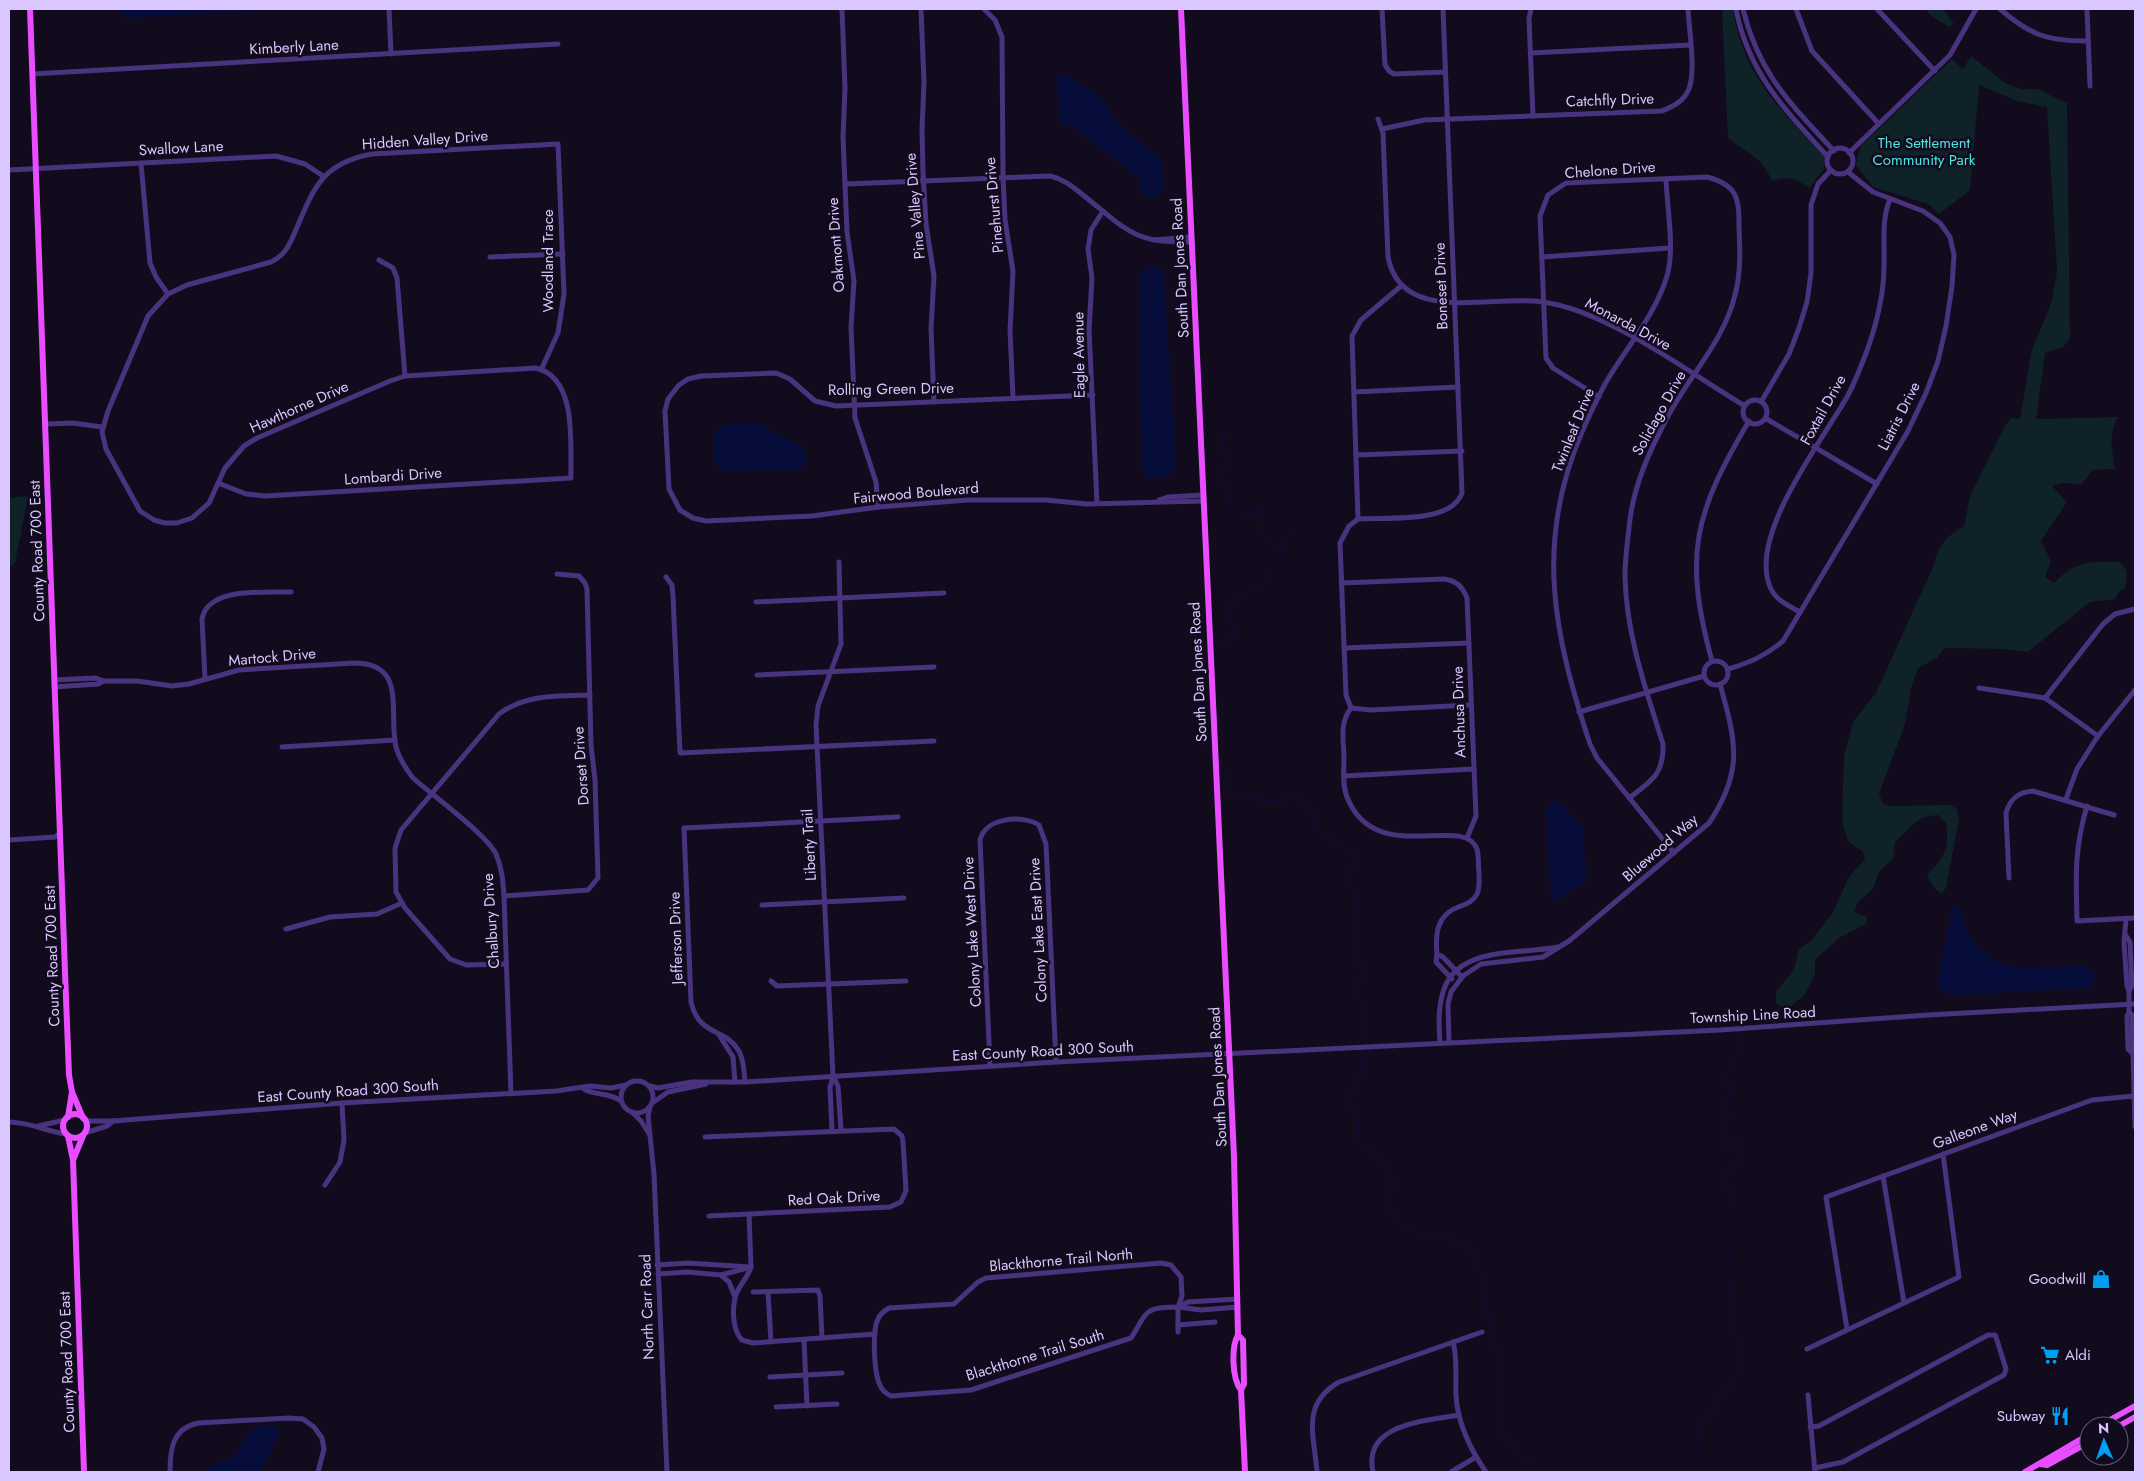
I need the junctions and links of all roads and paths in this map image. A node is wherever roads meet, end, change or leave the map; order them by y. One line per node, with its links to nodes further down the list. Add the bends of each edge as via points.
1 (30, 9): 25 (main road, County Road 700 East)
2 (389, 9): 22 (street)
3 (842, 9): 45 (street, Oakmont Drive)
4 (921, 9): 44 (street, Pine Valley Drive)
5 (984, 9): 42 (street, Pinehurst Drive, via 990,12 1002,38)
6 (1181, 9): 48 (main road, South Dan Jones Road)
7 (1382, 9): 24 (street, via 1385,65 1389,72)
8 (1442, 9): 24 (street, Boneset Drive)
9 (1531, 9): 21 (street)
10 (1688, 9): 20 (street, Catchfly Drive)
11 (1736, 9): 35 (street, via 1747,50 1769,91)
12 (1743, 9): 33 (street, via 1754,47 1776,87)
13 (1796, 9): 30 (street, via 1812,51)
14 (1877, 9): 23 (street)
15 (1976, 9): 23 (street, via 1957,47)
16 (2000, 9): 18 (street, via 2034,34 2060,40)
17 (2087, 9): 18 (street)
18 (2087, 41): 26 (street)
19 (558, 44): 22 (street, Kimberly Lane)
20 (1690, 45): 21 (street); 27 (street, Catchfly Drive, via 1689,88 1675,106 1662,111)
21 (1530, 53): 27 (street)
22 (391, 54): 25 (street, Kimberly Lane)
23 (1935, 71): 30 (street)
24 (1445, 72): 29 (street, Boneset Drive)
25 (32, 74): 37 (main road, County Road 700 East)
26 (2090, 86)
27 (1533, 116): 29 (street, Catchfly Drive)
28 (1378, 119): 31 (street)
29 (1447, 119): 31 (street, Catchfly Drive, via 1420,120); 56 (street, Boneset Drive)
30 (1879, 124): 34 (street)
31 (1382, 129): 54 (street, via 1388,257 1391,270)
32 (532, 146): 41 (street, Hidden Valley Drive, via 372,154 356,157); 50 (street, Woodland Trace, via 558,144)
33 (1834, 150): 34 (street); 35 (street)
34 (1849, 152): 40 (street, via 1853,160)
35 (1828, 157): 39 (street)
36 (141, 163): 37 (street, Swallow Lane); 41 (street, Swallow Lane, via 276,156 305,164); 55 (street, via 150,263)
37 (35, 169): 38 (street, Swallow Lane); 73 (main road, County Road 700 East)
38 (9, 170)
39 (1831, 170): 40 (street, via 1839,174); 68 (street, via 1818,184 1810,204 1807,302 1789,354)
40 (1848, 172): 46 (street, Liatris Drive, via 1873,192)
41 (323, 176): 55 (street, Hidden Valley Drive, via 287,250 280,257 187,284)
42 (1003, 178): 44 (street); 47 (street, via 1044,175 1057,178); 66 (street, Pinehurst Drive, via 1013,272 1010,330)
43 (1666, 179): 49 (street, Twinleaf Drive); 52 (street, Chelone Drive, via 1566,183 1555,188 1548,194 1540,216); 60 (street, Solidago Drive, via 1707,177 1718,180 1728,185 1739,204 1740,253 1735,296 1723,326)
44 (924, 180): 45 (street); 67 (street, Pine Valley Drive, via 926,224 934,276 931,329)
45 (844, 184): 69 (street, Oakmont Drive, via 854,281 851,327)
46 (1890, 199): 75 (street, Foxtail Drive, via 1884,212 1880,306 1868,347 1848,394); 79 (street, Liatris Drive, via 1923,211 1940,223 1950,237 1954,255 1946,326 1938,361 1908,431)
47 (1103, 211): 48 (street, via 1131,234 1150,241); 64 (street, Eagle Avenue, via 1090,230 1088,240 1092,278)
48 (1191, 240): 80 (main road, South Dan Jones Road)
49 (1669, 248): 52 (street); 58 (street, Twinleaf Drive, via 1667,276 1660,294)
50 (563, 254): 51 (street); 59 (street, Woodland Trace, via 561,321)
51 (490, 257)
52 (1542, 257): 57 (street, Chelone Drive)
53 (379, 260): 61 (street, via 393,268 397,278)
54 (1401, 286): 56 (street, Monarda Drive, via 1426,300); 63 (street, via 1361,320 1354,330)
55 (168, 294): 74 (street, Hidden Valley Drive, via 148,316)
56 (1454, 302): 57 (street, Monarda Drive, via 1520,299); 62 (street, Boneset Drive)
57 (1544, 302): 58 (street, Monarda Drive, via 1593,316); 65 (street, Chelone Drive, via 1546,358 1553,368)
58 (1634, 338): 60 (street, Monarda Drive); 65 (street, Twinleaf Drive)
59 (541, 370): 61 (street, Hawthorne Drive, via 526,368); 78 (street, Lombardi Drive, via 550,374 564,393 571,478 265,496 240,492)
60 (1694, 375): 70 (street, Monarda Drive); 109 (street, Solidago Drive, via 1666,418 1641,471 1630,518 1625,559 1626,599 1629,626)
61 (404, 376): 78 (street, Hawthorne Drive, via 250,442 229,462)
62 (1458, 387): 63 (street); 76 (street, Boneset Drive)
63 (1354, 392): 77 (street)
64 (1093, 395): 66 (street, Rolling Green Drive); 81 (street, Eagle Avenue)
65 (1599, 397): 114 (street, Twinleaf Drive, via 1565,482 1555,531 1557,621)
66 (1013, 398): 67 (street, Rolling Green Drive)
67 (934, 402): 69 (street, Rolling Green Drive)
68 (1761, 402): 70 (street, via 1751,401); 71 (street, via 1767,410)
69 (855, 405): 82 (street, Oakmont Drive, via 858,431 876,482); 83 (street, Rolling Green Drive, via 822,404 790,379 776,374 688,379 668,399 665,418 669,489)
70 (1745, 406): 72 (street, via 1744,414)
71 (1766, 418): 72 (street, via 1760,423); 75 (street)
72 (1749, 422): 97 (street, via 1710,492 1698,540 1697,598)
73 (46, 424): 74 (street); 105 (main road, County Road 700 East)
74 (102, 427): 78 (street, Hawthorne Drive, via 104,445 123,481 140,511 154,520 176,523 192,518 208,503)
75 (1816, 448): 79 (street); 94 (street, Foxtail Drive, via 1783,503 1770,537 1768,554 1768,582 1774,594 1778,600)
76 (1462, 451): 77 (street); 84 (street, Boneset Drive, via 1462,493 1454,506 1433,515)
77 (1356, 456): 84 (street)
78 (218, 483)
79 (1877, 484): 94 (street, Liatris Drive)
80 (1203, 498): 81 (street, Fairwood Boulevard, via 1168,497); 161 (main road, South Dan Jones Road)
81 (1098, 503): 82 (street, Fairwood Boulevard, via 988,500)
82 (878, 507): 83 (street, Fairwood Boulevard, via 812,516 706,521)
83 (680, 510)
84 (1358, 519): 88 (street, via 1349,526 1340,543)
85 (838, 562): 91 (street, Liberty Trail)
86 (557, 574): 110 (street, Dorset Drive, via 575,575 586,583)
87 (666, 577): 118 (street, via 672,585 673,596 680,752)
88 (1341, 583): 95 (street, Anchusa Drive, via 1454,581 1467,598); 96 (street)
89 (291, 592): 104 (street, via 225,596 211,603 202,619)
90 (944, 593): 91 (street)
91 (840, 598): 92 (street); 101 (street, Liberty Trail, via 841,644)
92 (756, 602)
93 (2133, 609): 111 (street, via 2115,614 2103,624)
94 (1800, 612): 99 (street, Liatris Drive, via 1783,641 1768,654)
95 (1469, 643): 96 (street); 112 (street, Anchusa Drive)
96 (1344, 648): 113 (street, via 1346,695)
97 (1712, 661): 99 (street, via 1723,662); 103 (street, via 1704,667)
98 (934, 667): 101 (street)
99 (1728, 669): 106 (street, via 1727,677)
100 (384, 672): 104 (street, Martock Drive, via 372,664 354,663 239,670); 116 (street, Chalbury Drive, via 392,688)
101 (832, 672): 102 (street); 118 (street, Liberty Trail, via 817,712)
102 (757, 675)
103 (1704, 676): 106 (street, via 1709,683); 109 (street)
104 (205, 679): 105 (street, Martock Drive, via 172,686 137,681)
105 (54, 683): 130 (main road, County Road 700 East)
106 (1720, 684): 133 (street, Bluewood Way, via 1734,742 1734,769 1730,785 1709,823)
107 (1979, 688): 111 (street)
108 (2135, 690): 115 (street)
109 (1647, 693): 114 (street); 123 (street, Solidago Drive, via 1663,744 1662,768 1655,778)
110 (590, 695): 122 (street, via 534,698 505,710 495,717); 135 (street, Dorset Drive, via 598,878 588,890)
111 (2045, 698): 115 (street)
112 (1471, 705): 113 (street); 120 (street, Anchusa Drive)
113 (1351, 708): 121 (street, via 1343,722)
114 (1579, 712): 123 (street, Twinleaf Drive, via 1597,758)
115 (2098, 736): 124 (street, via 2077,769)
116 (395, 740): 119 (street); 122 (street, Chalbury Drive, via 406,768)
117 (934, 741): 118 (street)
118 (816, 746): 129 (street, Liberty Trail)
119 (282, 747)
120 (1474, 770): 121 (street); 131 (street, Anchusa Drive, via 1476,816)
121 (1344, 776): 131 (street, via 1347,797 1352,806 1359,817 1376,830 1401,838 1456,835)
122 (431, 794): 135 (street, Chalbury Drive, via 490,846 502,875); 138 (street, via 397,838 396,892)
123 (1629, 798): 133 (street, Twinleaf Drive)
124 (2066, 799): 125 (street); 134 (street, via 2024,791 2009,804 2006,813)
125 (2087, 806): 126 (street); 141 (street, via 2075,861 2078,921)
126 (2114, 815)
127 (898, 817): 129 (street)
128 (1013, 821): 162 (street, Colony Lake East Drive, via 1036,824 1043,832 1046,844); 163 (street, Colony Lake West Drive, via 989,825 980,840)
129 (820, 822): 137 (street, Liberty Trail); 157 (street, Jefferson Drive, via 684,828 691,1002 698,1019)
130 (60, 833): 132 (street, via 55,837); 171 (main road, County Road 700 East)
131 (1467, 838): 144 (street, via 1477,850 1478,893 1440,922 1436,928)
132 (9, 840)
133 (1674, 853): 143 (street, Bluewood Way)
134 (2009, 878)
135 (504, 896): 145 (street, Chalbury Drive)
136 (904, 898): 137 (street)
137 (824, 902): 139 (street); 152 (street, Liberty Trail)
138 (402, 903): 142 (street, via 377,914 330,917); 145 (street, via 450,959 466,965)
139 (762, 905)
140 (2135, 918): 141 (street)
141 (2126, 919): 154 (street, via 2124,943)
142 (286, 929)
143 (1560, 946): 146 (street, Bluewood Way, via 1539,951 1489,954); 147 (street, Bluewood Way, via 1543,957 1481,964)
144 (1437, 954): 146 (street); 148 (street, via 1436,962)
145 (506, 964): 172 (street, Chalbury Drive)
146 (1456, 971): 147 (street); 148 (street, Bluewood Way)
147 (1462, 977): 151 (street, Bluewood Way)
148 (1451, 978): 151 (street); 155 (street, Bluewood Way, via 1442,995)
149 (771, 980): 152 (street, via 777,986)
150 (906, 981): 152 (street)
151 (1456, 983): 156 (street, Bluewood Way)
152 (828, 984): 164 (street, Liberty Trail)
153 (2135, 1004): 154 (street, Township Line Road)
154 (2129, 1005): 158 (street, Township Line Road, via 1720,1030); 173 (street)
155 (1439, 1016): 156 (street); 159 (street, Bluewood Way)
156 (1447, 1016): 158 (street, Bluewood Way)
157 (718, 1035): 165 (street, Jefferson Drive, via 733,1057); 166 (street, Jefferson Drive, via 730,1041 738,1051)
158 (1449, 1042): 159 (street, Township Line Road)
159 (1440, 1043): 160 (street, Township Line Road)
160 (1378, 1046): 161 (street, East County Road 300 South)
161 (1229, 1053): 162 (street, East County Road 300 South); 203 (main road, South Dan Jones Road)
162 (1056, 1062): 163 (street, East County Road 300 South)
163 (990, 1065): 164 (street, East County Road 300 South)
164 (833, 1076): 166 (street, East County Road 300 South); 184 (street, via 830,1087); 185 (street, Liberty Trail, via 838,1086)
165 (735, 1082): 166 (street, East County Road 300 South); 167 (street, East County Road 300 South)
166 (744, 1082)
167 (709, 1083): 169 (street, East County Road 300 South); 176 (street, East County Road 300 South, via 668,1092)
168 (626, 1085): 169 (street, via 638,1080); 170 (street, East County Road 300 South); 174 (street)
169 (650, 1086): 176 (street, via 653,1094)
170 (584, 1089): 172 (street, East County Road 300 South); 174 (street, East County Road 300 South, via 612,1095)
171 (72, 1092): 178 (main road, County Road 700 East); 179 (main road, County Road 700 East)
172 (511, 1093): 175 (street, East County Road 300 South)
173 (2134, 1096): 183 (street); 190 (street, Galleone Way, via 2092,1100)
174 (621, 1101): 177 (street)
175 (342, 1103): 180 (street, East County Road 300 South); 193 (street, via 344,1140 340,1162)
176 (651, 1105): 177 (street, via 641,1112); 189 (street, North Carr Road, via 648,1116)
177 (631, 1112): 189 (street, via 645,1126)
178 (67, 1118): 179 (main road, via 76,1114); 182 (street); 187 (main road, via 63,1126)
179 (84, 1119): 180 (street, East County Road 300 South); 186 (main road)
180 (114, 1121): 186 (street, East County Road 300 South)
181 (9, 1122): 182 (street)
182 (37, 1126): 187 (street)
183 (2135, 1127)
184 (832, 1130): 185 (street, Red Oak Drive); 188 (street, Red Oak Drive)
185 (841, 1130): 194 (street, Red Oak Drive, via 887,1128 898,1132 903,1142 906,1191 901,1202 890,1207)
186 (84, 1134): 187 (main road, via 75,1138); 191 (main road, County Road 700 East)
187 (67, 1135): 191 (main road, County Road 700 East)
188 (705, 1137)
189 (652, 1140): 196 (street, North Carr Road)
190 (1943, 1154): 192 (street, Galleone Way); 204 (street, via 1959,1278)
191 (73, 1160): 234 (main road, County Road 700 East)
192 (1883, 1176): 204 (street); 209 (street, Galleone Way, via 1826,1197)
193 (325, 1185)
194 (749, 1214): 195 (street, Red Oak Drive); 197 (street)
195 (709, 1216)
196 (657, 1264): 197 (street, via 742,1264); 198 (street, North Carr Road)
197 (751, 1267): 199 (street); 202 (street)
198 (658, 1274): 199 (street); 237 (street, North Carr Road)
199 (722, 1275): 202 (street, via 730,1282)
200 (753, 1292): 201 (street)
201 (768, 1292): 213 (street, via 818,1290); 215 (street)
202 (734, 1297): 215 (street, via 737,1335 748,1343)
203 (1238, 1299): 205 (street, via 1188,1302); 206 (main road, South Dan Jones Road)
204 (1904, 1303): 209 (street)
205 (1178, 1306): 206 (street, via 1200,1310); 208 (street, Blackthorne Trail North); 212 (street, Blackthorne Trail North, via 1182,1296 1181,1277 1171,1265 1161,1263 996,1277 978,1282 954,1304 889,1308 877,1320); 212 (street, Blackthorne Trail South, via 1155,1307 1146,1313 1131,1338 971,1390 891,1396 884,1392 877,1377)
206 (1238, 1307): 238 (main road, South Dan Jones Road, via 1238,1335 1234,1341 1236,1384 1241,1390)
207 (1215, 1322): 208 (street)
208 (1178, 1325): 210 (street, Blackthorne Trail North)
209 (1847, 1329): 217 (street)
210 (1178, 1332)
211 (1482, 1332): 216 (street)
212 (875, 1334): 213 (street)
213 (822, 1338): 214 (street)
214 (804, 1340): 215 (street); 219 (street)
215 (770, 1342)
216 (1453, 1342): 226 (street); 239 (street, via 1339,1382 1318,1398 1313,1413)
217 (1807, 1350)
218 (842, 1373): 219 (street)
219 (806, 1375): 220 (street); 223 (street)
220 (770, 1377)
221 (1808, 1395): 228 (street)
222 (837, 1404): 223 (street)
223 (807, 1406): 225 (street)
224 (2135, 1406): 227 (main road)
225 (776, 1407)
226 (1459, 1415): 231 (street, via 1465,1437); 240 (street, via 1391,1431 1376,1447)
227 (2117, 1416)
228 (1810, 1428): 233 (street); 233 (street, via 1992,1335 1996,1338 2006,1369 2000,1378 1843,1462)
229 (2079, 1441): 232 (main road)
230 (2079, 1447): 232 (main road, via 2047,1465)
231 (1476, 1457): 241 (street); 242 (street)
232 (2040, 1464): 243 (main road)
233 (1815, 1470)
234 (84, 1472)
235 (170, 1472): 236 (street, via 172,1442 189,1425 289,1418 307,1421 319,1432 324,1449)
236 (318, 1472)
237 (667, 1472)
238 (1244, 1472)
239 (1316, 1472)
240 (1373, 1472)
241 (1451, 1472)
242 (1486, 1472)
243 (2025, 1472)

